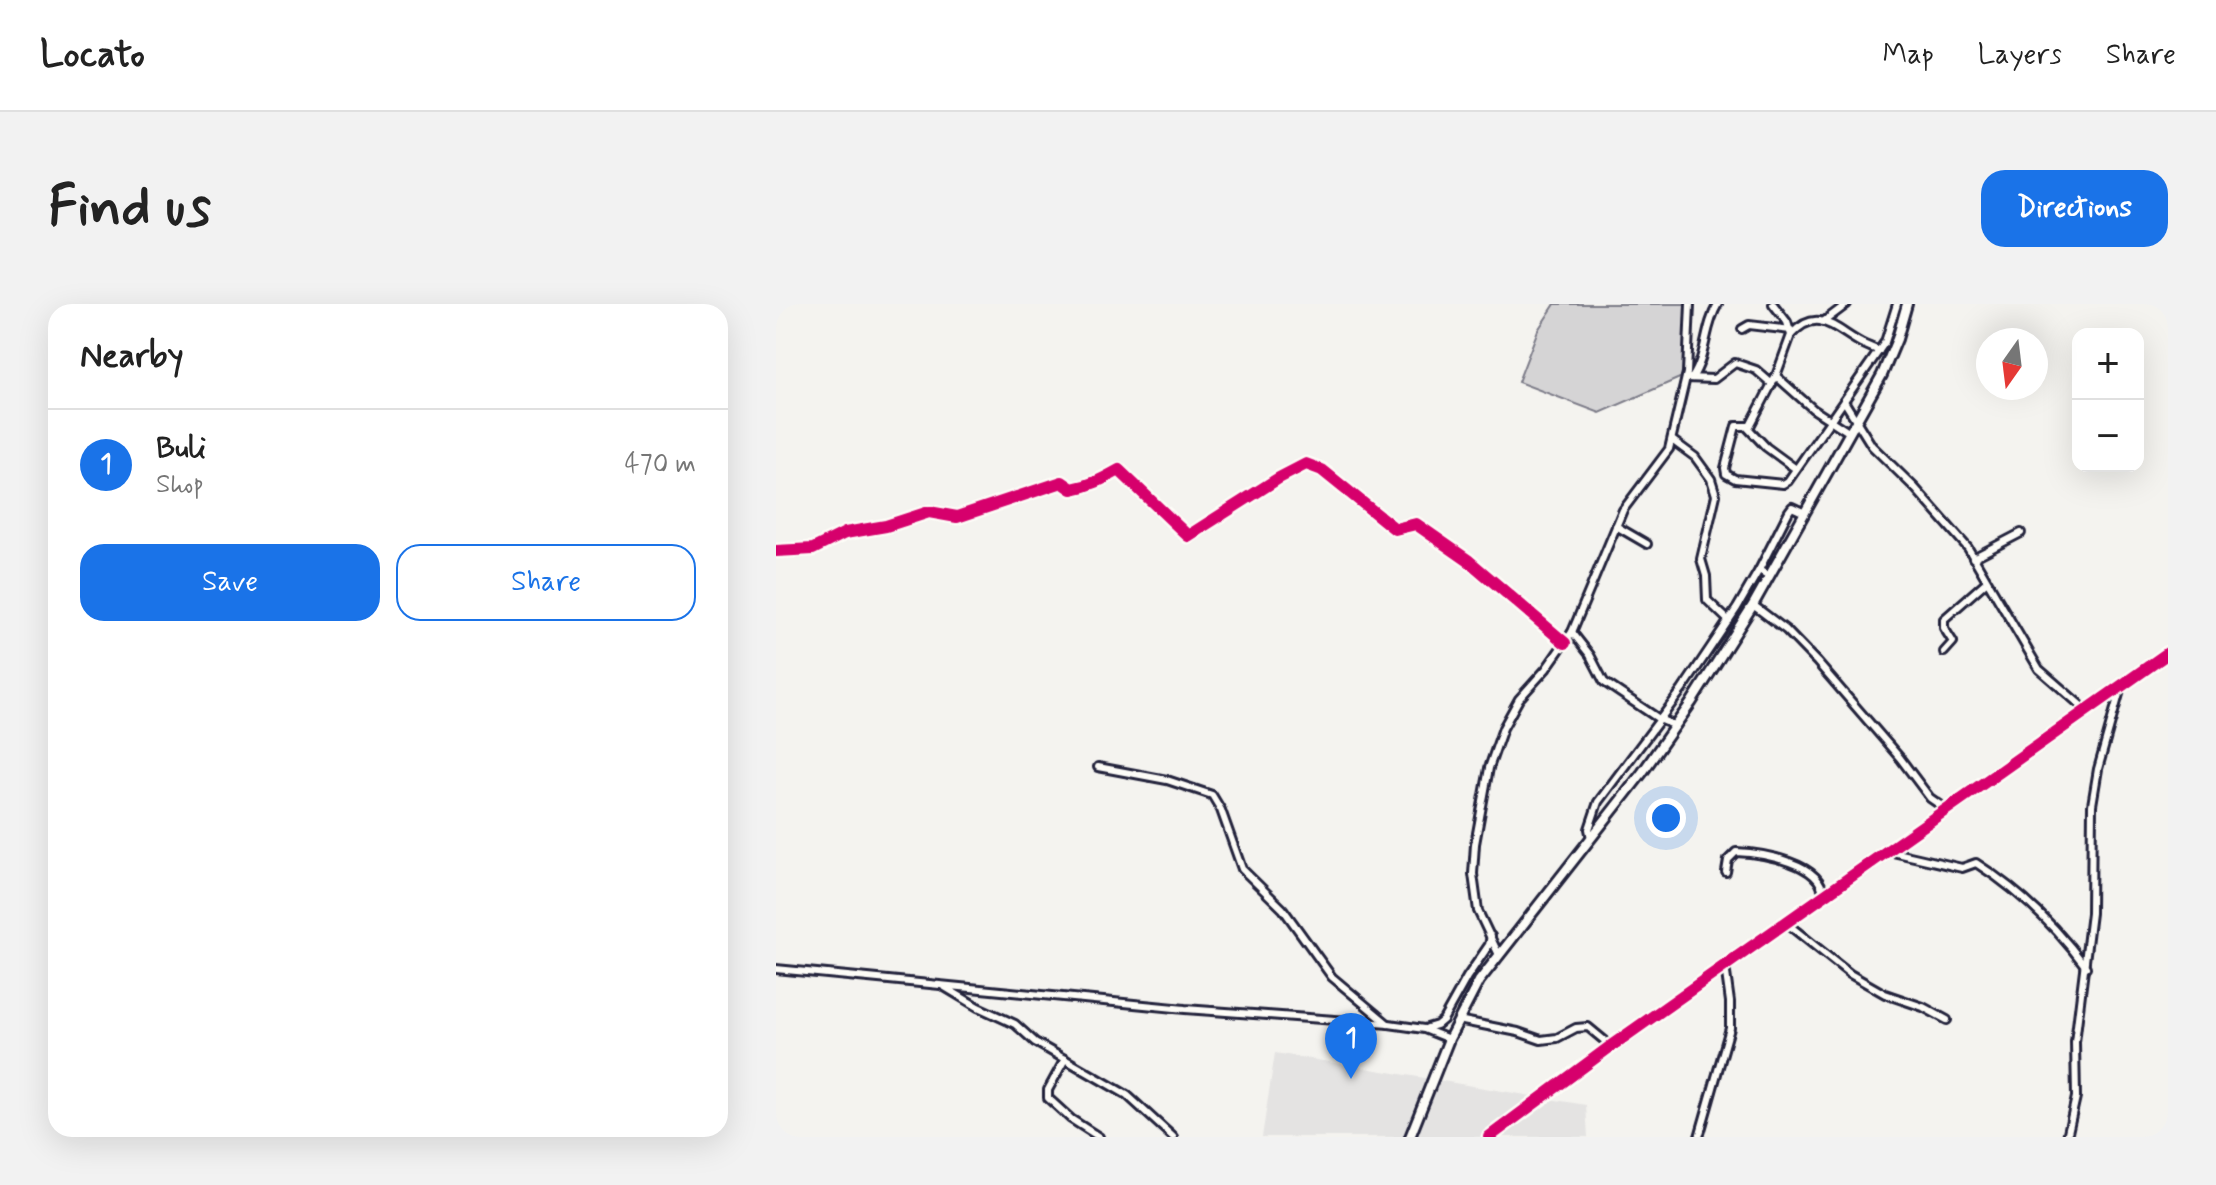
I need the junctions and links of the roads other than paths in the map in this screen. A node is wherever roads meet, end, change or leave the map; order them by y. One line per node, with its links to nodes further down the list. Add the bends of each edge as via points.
1 (1690, 304): 12 (street)
2 (1718, 304): 12 (street)
3 (1773, 304): 9 (street)
4 (1847, 304): 7 (street)
5 (1897, 304): 10 (street)
6 (1907, 304): 15 (main road)
7 (1823, 322): 9 (street, via 1811,320); 10 (street)
8 (1742, 329): 9 (street, via 1749,325)
9 (1791, 333): 11 (street)
10 (1879, 351): 14 (street)
11 (1776, 376): 13 (street); 17 (street)
12 (1689, 378): 13 (street, via 1714,379 1735,363 1756,370); 21 (street)
13 (1772, 384): 19 (street)
14 (1855, 385): 15 (street); 16 (street)
15 (1872, 394): 18 (main road)
16 (1844, 401): 17 (street); 18 (street)
17 (1829, 421): 20 (street); 22 (street)
18 (1857, 422): 20 (main road); 30 (street, via 1872,446 1949,525)
19 (1747, 427): 22 (street); 24 (street, via 1736,426 1732,433 1725,468)
20 (1850, 433): 25 (main road)
21 (1672, 440): 23 (street, via 1695,457); 26 (street)
22 (1796, 469): 24 (street, via 1786,483)
23 (1711, 479): 24 (street); 35 (street, via 1717,499 1701,559 1707,600)
24 (1735, 479)
25 (1805, 513): 31 (street, via 1792,507); 32 (main road)
26 (1616, 526): 28 (street); 36 (street)
27 (2021, 533): 30 (street)
28 (1647, 544)
29 (776, 551): 37 (street, via 813,549 845,533 929,512 957,517 1062,482 1070,489 1083,487 1119,470 1188,536 1306,464 1322,470 1395,529 1416,524 1427,531)
30 (1973, 558): 33 (street)
31 (1759, 570): 32 (street); 35 (street)
32 (1769, 576): 34 (main road)
33 (1986, 582): 38 (street, via 1944,619 1953,642); 41 (street, via 2039,669)
34 (1753, 605): 43 (main road); 45 (street, via 1817,662 1930,798)
35 (1729, 621): 42 (street)
36 (1572, 632): 37 (street); 42 (street, via 1604,682)
37 (1565, 643): 51 (street, via 1519,699 1489,768 1473,874 1478,911)
38 (1944, 652)
39 (2168, 653): 40 (street)
40 (2121, 687): 41 (street); 54 (street, via 2092,805)
41 (2086, 710): 45 (street)
42 (1659, 719): 43 (street); 46 (street, via 1598,802)
43 (1676, 726): 46 (main road)
44 (1098, 767): 59 (street, via 1167,780 1216,798 1242,869 1283,909 1332,977)
45 (1946, 809): 47 (street)
46 (1591, 838): 52 (main road)
47 (1887, 850): 49 (street); 54 (street, via 1962,868 1976,863 2044,916)
48 (1726, 872): 49 (street, via 1736,852 1778,858 1813,875 1823,886)
49 (1823, 896): 50 (street)
50 (1785, 922): 53 (street); 58 (street, via 1850,974)
51 (1491, 936): 52 (street); 60 (street, via 1443,1020)
52 (1498, 953): 57 (main road)
53 (1725, 966): 62 (street); 68 (street, via 1730,1028)
54 (2086, 967): 69 (street, via 2075,1042 2075,1104)
55 (776, 969): 56 (street)
56 (939, 984): 59 (street); 63 (street, via 1015,1024)
57 (1458, 1020): 61 (main road); 62 (street, via 1541,1040 1588,1027)
58 (1947, 1020)
59 (1389, 1024): 60 (street)
60 (1424, 1029): 61 (street)
61 (1449, 1039): 66 (main road)
62 (1611, 1046): 67 (street)
63 (1065, 1059): 64 (street, via 1048,1098); 65 (street, via 1127,1095)
64 (1099, 1137)
65 (1173, 1137)
66 (1410, 1137)
67 (1489, 1137)
68 (1699, 1137)
69 (2067, 1137)

